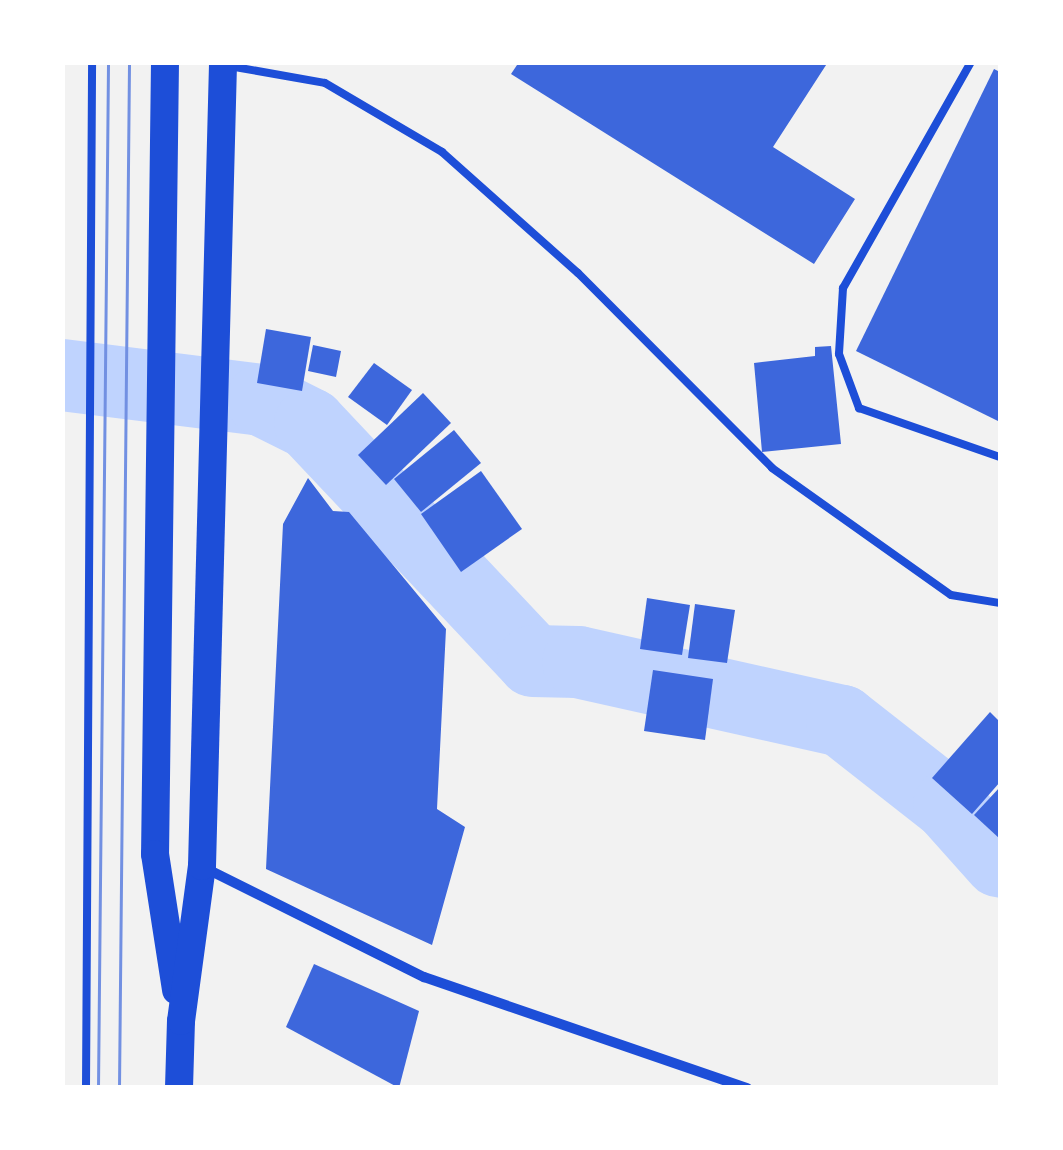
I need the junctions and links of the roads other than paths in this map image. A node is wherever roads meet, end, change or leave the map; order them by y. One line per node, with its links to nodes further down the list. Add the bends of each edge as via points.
1 (92, 62): 9 (lane)
2 (165, 62): 8 (highway, via 155,854)
3 (971, 62): 5 (lane, via 844,288 839,354 859,408)
4 (223, 64): 6 (lane, via 325,83 442,152 578,273 772,468 951,595); 7 (highway)
5 (1000, 457)
6 (1000, 603)
7 (202, 866): 8 (highway); 11 (street, via 424,978)
8 (181, 1021): 10 (highway)
9 (86, 1088)
10 (180, 1088)
11 (747, 1088)

